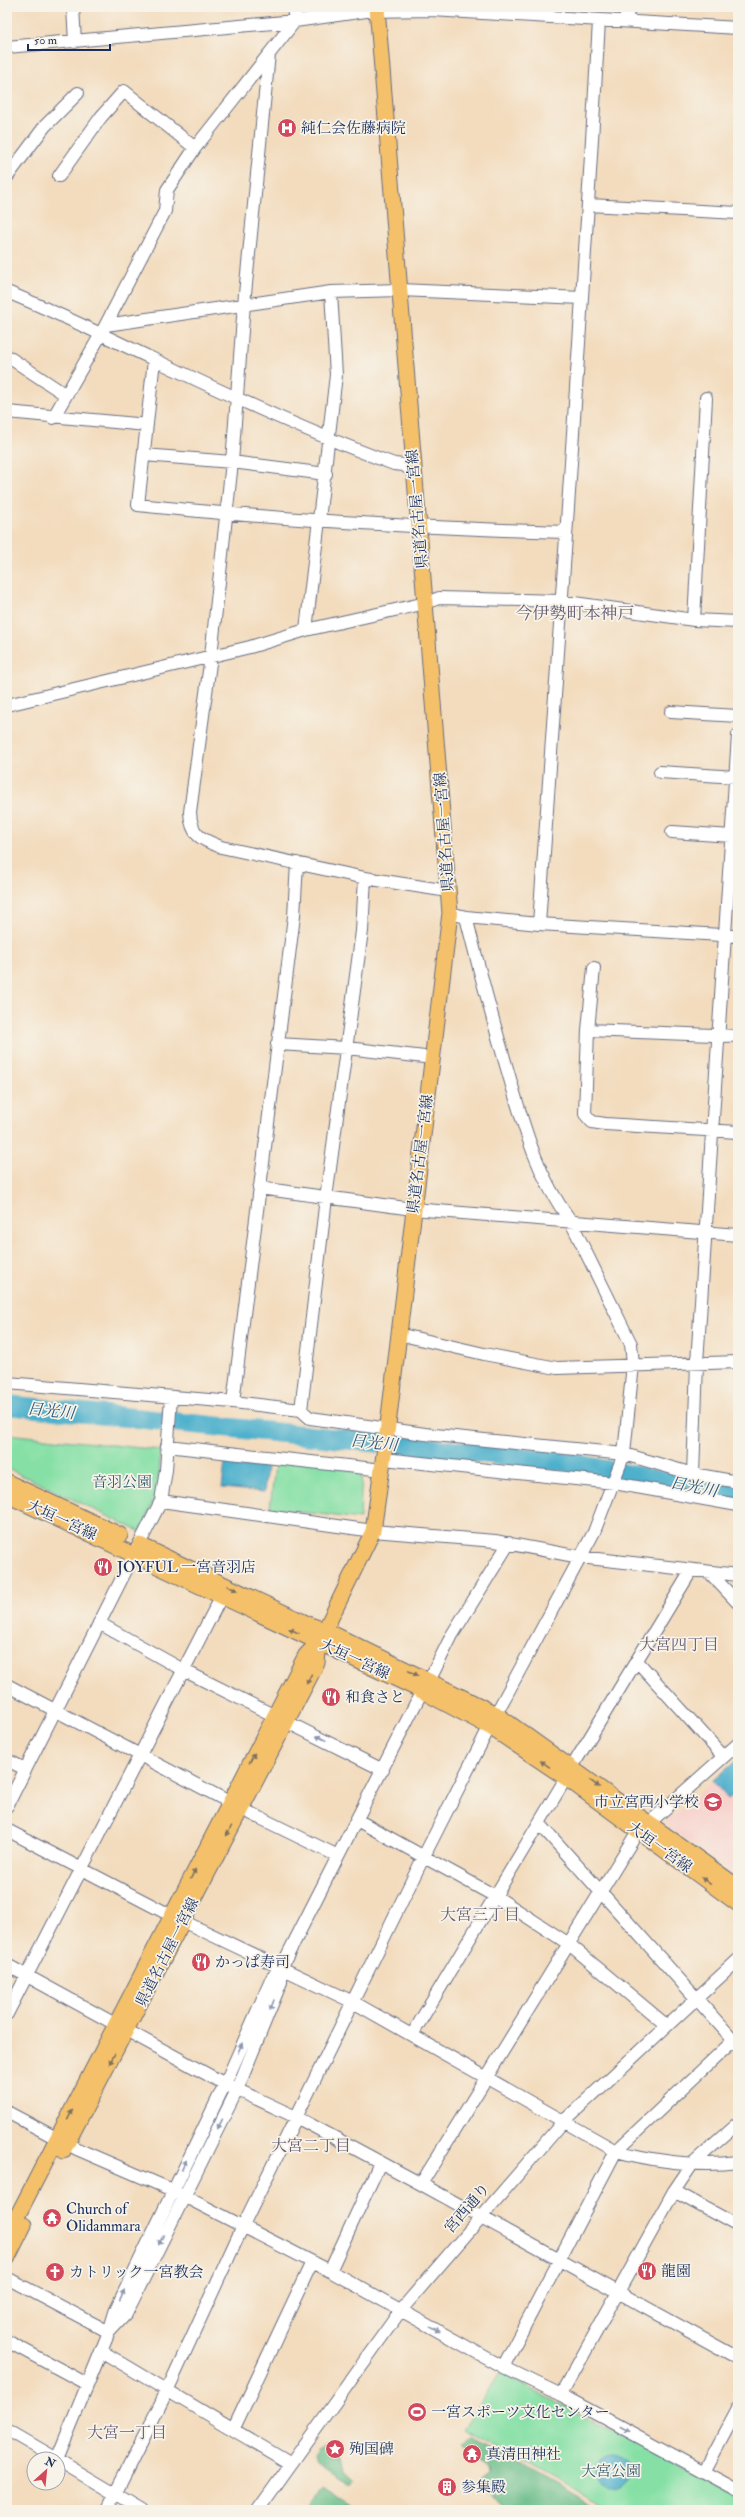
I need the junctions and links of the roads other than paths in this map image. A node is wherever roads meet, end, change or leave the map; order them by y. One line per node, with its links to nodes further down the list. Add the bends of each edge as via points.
1 (73, 7): 11 (street)
2 (293, 7): 9 (street)
3 (630, 7): 8 (street)
4 (377, 9): 5 (street); 9 (street); 20 (main road, 県道名古屋一宮線)
5 (432, 9): 6 (street)
6 (516, 11): 7 (street)
7 (599, 20): 8 (street); 18 (street)
8 (625, 20): 10 (street)
9 (295, 21): 11 (street); 13 (street)
10 (738, 28)
11 (75, 42): 12 (street)
12 (7, 48)
13 (269, 54): 15 (street); 24 (street)
14 (78, 93): 17 (street, via 44,126)
15 (195, 148): 16 (street, via 124,91 101,117); 25 (street, via 167,190 165,211)
16 (59, 176)
17 (7, 177)
18 (589, 205): 19 (street); 23 (street)
19 (738, 213)
20 (400, 290): 22 (street); 23 (street); 37 (main road, 県道名古屋一宮線)
21 (7, 292): 25 (street)
22 (331, 292): 24 (street); 34 (street, via 336,374)
23 (582, 298): 42 (street, via 578,389)
24 (244, 304): 25 (street); 29 (street)
25 (103, 329): 27 (street); 28 (street)
26 (7, 356): 28 (street)
27 (154, 360): 29 (street); 33 (street)
28 (66, 395): 32 (street)
29 (238, 397): 34 (street); 36 (street)
30 (706, 398): 45 (street)
31 (7, 412): 32 (street)
32 (54, 418): 33 (street)
33 (147, 425): 35 (street)
34 (330, 440): 37 (street, via 394,464 404,465); 38 (street)
35 (144, 455): 36 (street); 39 (street, via 138,505)
36 (232, 462): 38 (street); 39 (street)
37 (414, 472): 41 (main road, 県道名古屋一宮線)
38 (326, 474): 40 (street)
39 (226, 514): 40 (street); 48 (street)
40 (318, 520): 41 (street); 47 (street)
41 (419, 528): 42 (street); 44 (main road, 県道名古屋一宮線)
42 (565, 532): 43 (street)
43 (560, 601): 44 (street, via 439,598); 45 (street); 62 (street)
44 (426, 603): 47 (street); 59 (main road, 県道名古屋一宮線)
45 (694, 620): 46 (street)
46 (738, 622)
47 (306, 630): 48 (street)
48 (211, 656): 49 (street); 57 (street, via 190,824 193,831 205,841 221,847)
49 (7, 705)
50 (671, 712): 51 (street)
51 (738, 716)
52 (738, 735): 54 (street)
53 (660, 772): 54 (street)
54 (736, 774): 56 (street)
55 (672, 832): 56 (street)
56 (732, 836): 63 (street)
57 (297, 863): 58 (street); 69 (street, via 294,916)
58 (366, 878): 59 (street); 70 (street)
59 (448, 891): 60 (main road, 県道名古屋一宮線)
60 (450, 913): 61 (street); 71 (main road, 県道名古屋一宮線)
61 (466, 917): 62 (street); 77 (street, via 486,996 530,1146 558,1205)
62 (539, 924): 63 (street)
63 (726, 936): 64 (street); 67 (street)
64 (738, 936)
65 (594, 968): 66 (street)
66 (588, 1030): 67 (street); 72 (street, via 584,1101 585,1114 592,1122)
67 (720, 1035): 68 (street); 72 (street)
68 (738, 1036)
69 (277, 1044): 70 (street); 74 (street)
70 (347, 1048): 71 (street); 75 (street)
71 (433, 1058): 76 (main road, 県道名古屋一宮線)
72 (714, 1131): 73 (street); 78 (street)
73 (738, 1132)
74 (259, 1188): 75 (street); 86 (street)
75 (326, 1198): 76 (street); 87 (street)
76 (413, 1209): 77 (street); 80 (main road, 県道名古屋一宮線)
77 (570, 1220): 78 (street); 83 (street, via 631,1344)
78 (707, 1233): 79 (street); 82 (street)
79 (738, 1235)
80 (398, 1334): 83 (street, via 557,1368); 88 (main road, 県道名古屋一宮線)
81 (738, 1362): 82 (street)
82 (697, 1363): 83 (street); 92 (street)
83 (633, 1364): 90 (street)
84 (7, 1383): 85 (street)
85 (171, 1397): 86 (street); 89 (street)
86 (233, 1402): 87 (street)
87 (301, 1410): 88 (street, via 310,1418)
88 (387, 1431): 90 (street); 91 (main road, 県道名古屋一宮線)
89 (167, 1444): 91 (street); 97 (street)
90 (624, 1456): 92 (street); 93 (street)
91 (384, 1462): 93 (street); 99 (main road, 県道名古屋一宮線)
92 (693, 1474): 95 (street)
93 (615, 1480): 98 (street); 102 (street, via 594,1532)
94 (7, 1482): 101 (main road, 大垣一宮線)
95 (738, 1482)
96 (7, 1495): 101 (main road, 大垣一宮線)
97 (161, 1501): 99 (street); 101 (street)
98 (738, 1505)
99 (373, 1531): 100 (street); 109 (main road, 県道名古屋一宮線)
100 (509, 1543): 102 (street); 113 (street, via 452,1635)
101 (138, 1549): 106 (main road, 大垣一宮線); 108 (street); 109 (main road, 大垣一宮線, one-way to 109, via 310,1625)
102 (580, 1557): 103 (street); 116 (street)
103 (691, 1571): 104 (street); 110 (street)
104 (709, 1572): 105 (street); 107 (street)
105 (738, 1575)
106 (222, 1597): 109 (main road, 大垣一宮線, one-way to 106); 111 (street)
107 (738, 1603)
108 (99, 1622): 111 (street); 114 (street)
109 (322, 1636): 113 (main road, 大垣一宮線); 115 (main road, 県道名古屋一宮線, via 317,1663)
110 (637, 1661): 119 (street); 123 (street)
111 (185, 1671): 115 (street); 118 (street)
112 (7, 1685): 114 (street)
113 (426, 1686): 116 (main road, 大垣一宮線); 122 (street)
114 (56, 1710): 118 (street); 121 (street)
115 (281, 1719): 122 (street, one-way to 115); 124 (main road, 県道名古屋一宮線)
116 (493, 1721): 123 (main road, 大垣一宮線); 131 (street)
117 (738, 1744): 119 (street)
118 (140, 1755): 124 (street); 132 (street)
119 (723, 1756): 128 (street)
120 (7, 1760): 121 (street)
121 (25, 1769): 125 (street)
122 (383, 1770): 126 (street)
123 (569, 1773): 127 (street); 128 (main road, 大垣一宮線)
124 (235, 1804): 130 (street); 137 (main road, 県道名古屋一宮線)
125 (7, 1806)
126 (357, 1820): 130 (street); 131 (street)
127 (539, 1823): 134 (street); 135 (street)
128 (643, 1827): 133 (main road, 大垣一宮線); 134 (street); 136 (main road, 大垣一宮線, one-way to 128)
129 (7, 1830): 132 (street)
130 (338, 1856): 141 (street)
131 (424, 1856): 135 (street); 144 (street)
132 (80, 1868): 137 (street); 142 (street)
133 (738, 1887)
134 (601, 1891): 138 (street); 143 (street)
135 (495, 1896): 138 (street); 148 (street)
136 (738, 1904)
137 (177, 1919): 141 (street); 147 (main road, 県道名古屋一宮線)
138 (569, 1944): 146 (street); 150 (street)
139 (738, 1960): 143 (street, 宮西通り)
140 (7, 1965): 142 (street)
141 (281, 1968): 144 (street); 151 (street, one-way to 141, via 272,1978); 152 (street, one-way to 152, via 281,1982)
142 (27, 1975): 145 (street); 147 (street)
143 (697, 1996): 146 (street, 宮西通り); 149 (street)
144 (353, 2002): 148 (street); 154 (street)
145 (7, 2014)
146 (666, 2026): 155 (street, 宮西通り)
147 (121, 2028): 151 (street); 157 (main road, 県道名古屋一宮線)
148 (412, 2035): 150 (street)
149 (736, 2043): 158 (street)
150 (487, 2079): 155 (street); 162 (street)
151 (224, 2084): 152 (street); 163 (street, one-way to 151)
152 (237, 2090): 154 (street); 165 (street, one-way to 165)
153 (7, 2112): 157 (street)
154 (298, 2118): 160 (street); 168 (street)
155 (563, 2122): 158 (street); 166 (street, 宮西通り)
156 (738, 2123): 161 (street)
157 (62, 2141): 163 (street); 169 (main road, 県道名古屋一宮線); 170 (main road, 県道名古屋一宮線)
158 (616, 2151): 161 (street, via 634,2156); 171 (street)
159 (738, 2162): 161 (street)
160 (380, 2163): 162 (street); 173 (street)
161 (693, 2163): 164 (street)
162 (421, 2184): 166 (street)
163 (172, 2190): 165 (street); 177 (street, one-way to 163, via 116,2309)
164 (674, 2191): 167 (street); 175 (street)
165 (183, 2196): 168 (street); 177 (street, one-way to 177, via 126,2314)
166 (480, 2216): 171 (street); 176 (street, 宮西通り)
167 (738, 2226)
168 (242, 2228): 172 (street); 183 (street)
169 (7, 2236)
170 (7, 2259)
171 (559, 2259): 175 (street); 181 (street)
172 (312, 2262): 173 (street); 186 (street)
173 (330, 2271): 176 (street)
174 (7, 2278): 177 (street)
175 (618, 2292): 180 (street); 184 (street)
176 (401, 2310): 181 (street, one-way to 181); 191 (street, 宮西通り)
177 (110, 2332): 179 (street)
178 (7, 2341): 182 (street)
179 (101, 2351): 182 (street); 183 (street)
180 (738, 2358)
181 (503, 2367): 184 (street)
182 (87, 2384): 189 (street)
183 (167, 2391): 186 (street); 194 (street)
184 (561, 2395): 192 (street, one-way to 192)
185 (738, 2408): 192 (street)
186 (234, 2428): 191 (street)
187 (7, 2430): 188 (street)
188 (43, 2451)
189 (60, 2451)
190 (66, 2464): 194 (street)
191 (291, 2464): 197 (street, 宮西通り)
192 (704, 2472): 193 (street)
193 (738, 2490)
194 (114, 2493): 195 (street); 196 (street)
195 (107, 2510)
196 (142, 2510)
197 (258, 2510)

